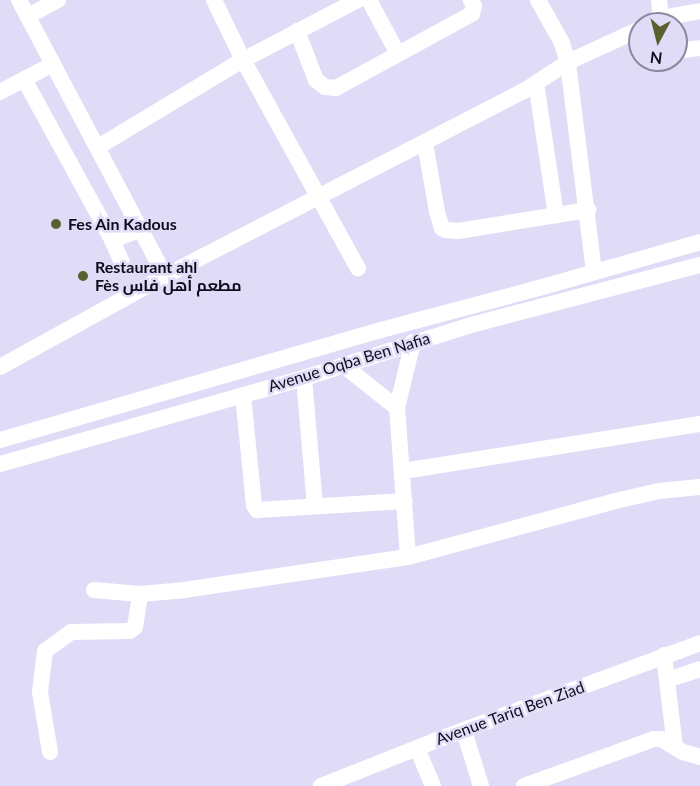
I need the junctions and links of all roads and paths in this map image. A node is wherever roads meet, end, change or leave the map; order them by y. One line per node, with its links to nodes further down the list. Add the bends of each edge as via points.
1 (19, 0): 8 (street)
2 (58, 0): 8 (street)
3 (214, 0): 12 (street)
4 (358, 0): 9 (street)
5 (369, 0): 11 (street)
6 (471, 0): 11 (street, via 472,14)
7 (538, 0): 13 (street)
8 (28, 16): 14 (street)
9 (297, 31): 11 (street, via 316,80 325,87 336,88); 12 (street)
10 (628, 34): 13 (street)
11 (398, 54)
12 (243, 60): 19 (street); 20 (street)
13 (568, 62): 16 (street); 21 (street)
14 (53, 64): 15 (street); 19 (street)
15 (24, 79): 17 (street); 24 (street)
16 (536, 83): 18 (street); 22 (street)
17 (0, 92)
18 (426, 143): 20 (street); 22 (street, via 442,228)
19 (98, 147): 23 (street)
20 (319, 198): 28 (street); 30 (street)
21 (588, 210): 22 (street); 29 (street)
22 (556, 215)
23 (140, 231): 24 (street); 30 (street)
24 (112, 240): 26 (street)
25 (700, 242): 29 (street, Avenue Oqba Ben Nafia)
26 (122, 262)
27 (700, 265): 31 (street, Avenue Oqba Ben Nafia)
28 (358, 268)
29 (594, 272): 38 (street, Avenue Oqba Ben Nafia)
30 (165, 276): 33 (street)
31 (413, 342): 32 (street, Avenue Oqba Ben Nafia); 36 (street)
32 (343, 365): 34 (street, Avenue Oqba Ben Nafia); 36 (street)
33 (0, 367)
34 (304, 378): 35 (street, Avenue Oqba Ben Nafia); 43 (street)
35 (243, 395): 39 (street, Avenue Oqba Ben Nafia); 43 (street, via 256,510)
36 (397, 408): 40 (street)
37 (700, 424): 40 (street)
38 (0, 440)
39 (0, 465)
40 (403, 471): 42 (street)
41 (700, 487): 44 (street, via 624,499)
42 (405, 501): 43 (street); 44 (street)
43 (315, 506)
44 (408, 557): 46 (street)
45 (94, 590): 46 (street)
46 (140, 594): 54 (street, via 135,627 130,631 71,632 45,651 40,692)
47 (700, 643): 48 (street, Avenue Tariq Ben Ziad)
48 (664, 656): 50 (street); 51 (street, Avenue Tariq Ben Ziad)
49 (700, 669): 50 (street)
50 (667, 680): 52 (street)
51 (464, 731): 53 (street, Avenue Tariq Ben Ziad); 58 (street)
52 (675, 747): 55 (street); 59 (street, via 661,739 645,740)
53 (417, 748): 56 (street, Avenue Tariq Ben Ziad); 57 (street)
54 (50, 752)
55 (700, 757)
56 (321, 786)
57 (433, 786)
58 (481, 786)
59 (524, 786)

